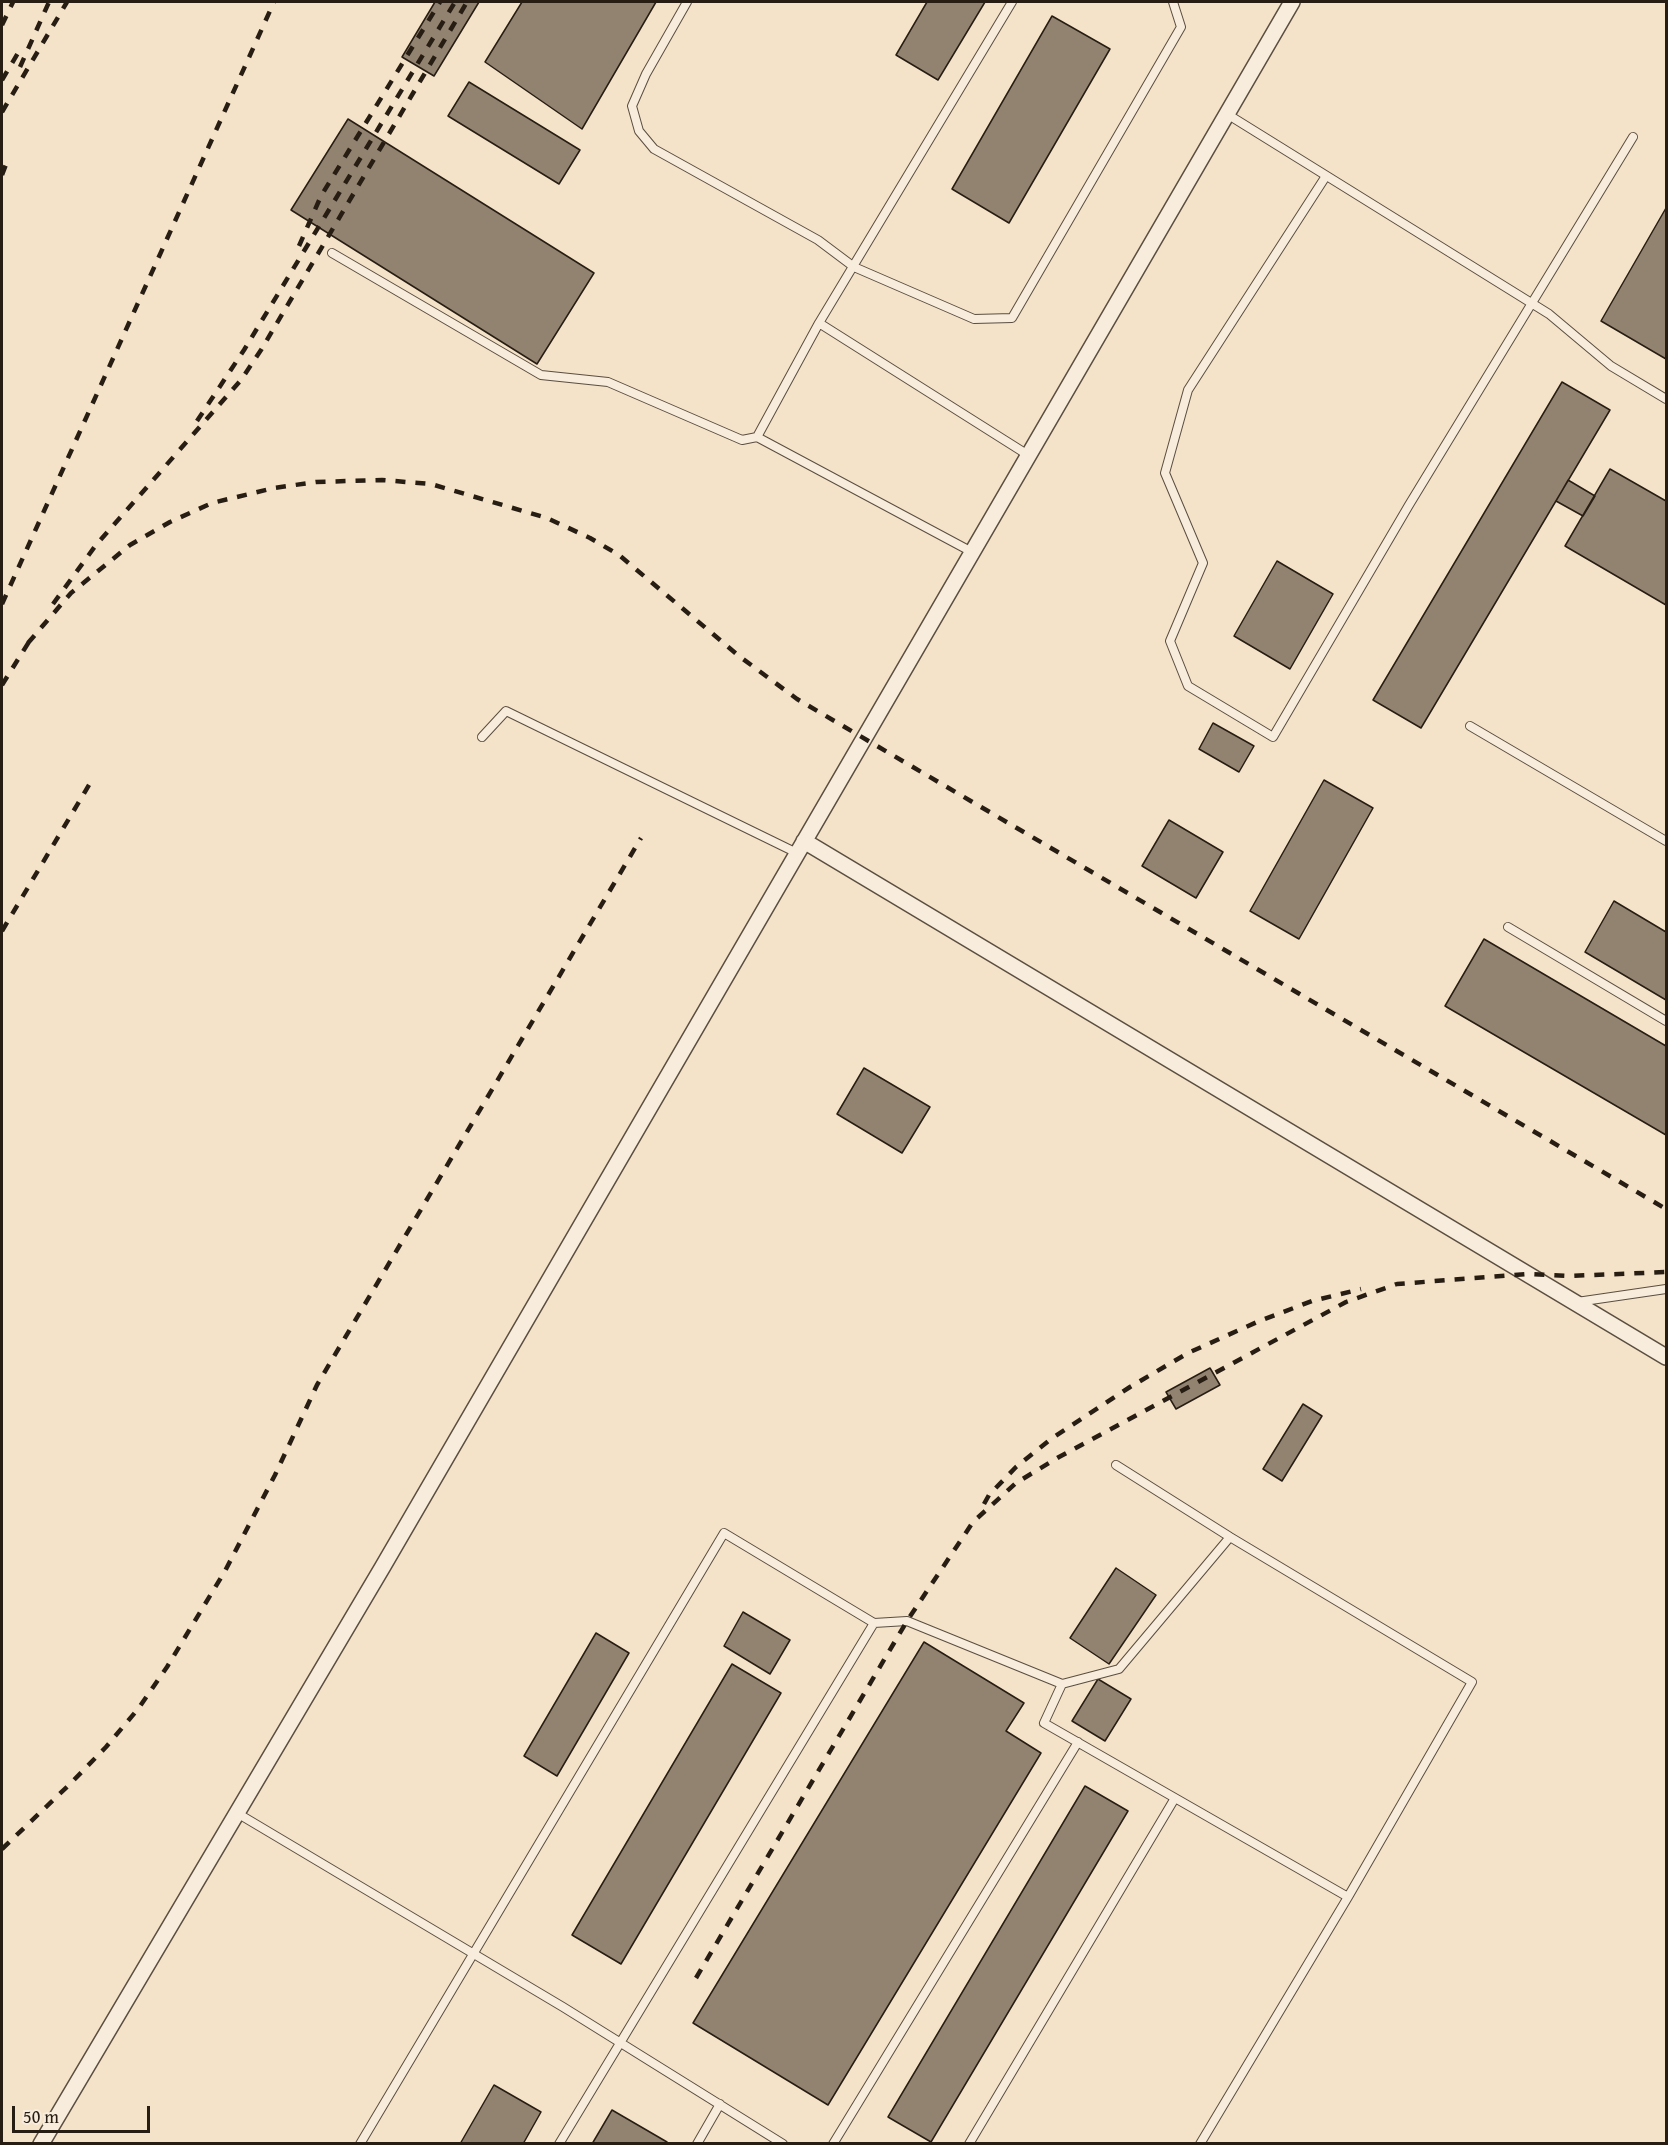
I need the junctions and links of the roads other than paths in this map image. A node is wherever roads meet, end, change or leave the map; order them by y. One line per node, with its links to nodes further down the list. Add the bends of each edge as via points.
1 (687, 2): 9 (lane, via 632,106 639,131 654,148 818,240)
2 (1012, 2): 9 (lane)
3 (1173, 2): 9 (lane, via 1180,27 1012,318 974,319)
4 (1292, 2): 5 (street)
5 (1227, 114): 7 (lane); 14 (street)
6 (1633, 137): 10 (lane)
7 (1326, 176): 10 (lane); 10 (lane, via 1188,390 1165,473 1203,563 1170,640 1188,686 1273,737)
8 (332, 253): 13 (lane, via 541,375 608,382 742,440)
9 (854, 267): 11 (lane)
10 (1532, 303): 12 (lane, via 1611,366)
11 (819, 323): 13 (lane); 14 (lane)
12 (1666, 399)
13 (758, 437): 15 (lane)
14 (1028, 455): 15 (street)
15 (972, 552): 19 (street)
16 (1470, 726): 18 (lane)
17 (482, 737): 19 (lane, via 506,711)
18 (1666, 841)
19 (801, 847): 23 (street); 31 (street)
20 (1508, 927): 21 (lane)
21 (1666, 1020)
22 (1666, 1289): 23 (lane)
23 (1575, 1303): 24 (street)
24 (1666, 1357)
25 (1116, 1465): 26 (lane)
26 (1230, 1538): 28 (lane, via 1119,1670); 32 (lane, via 1472,1682)
27 (874, 1623): 28 (lane, via 907,1621); 33 (lane, via 724,1533); 34 (lane)
28 (1062, 1684): 29 (lane, via 1044,1723)
29 (1078, 1742): 30 (lane); 41 (lane)
30 (1175, 1798): 32 (lane); 42 (lane)
31 (237, 1813): 33 (lane); 36 (street)
32 (1348, 1897): 43 (lane)
33 (472, 1953): 34 (lane); 37 (lane)
34 (621, 2043): 35 (lane); 38 (lane)
35 (720, 2104): 39 (lane); 40 (lane)
36 (41, 2144)
37 (360, 2144)
38 (559, 2144)
39 (697, 2144)
40 (783, 2144)
41 (833, 2144)
42 (969, 2144)
43 (1200, 2144)

